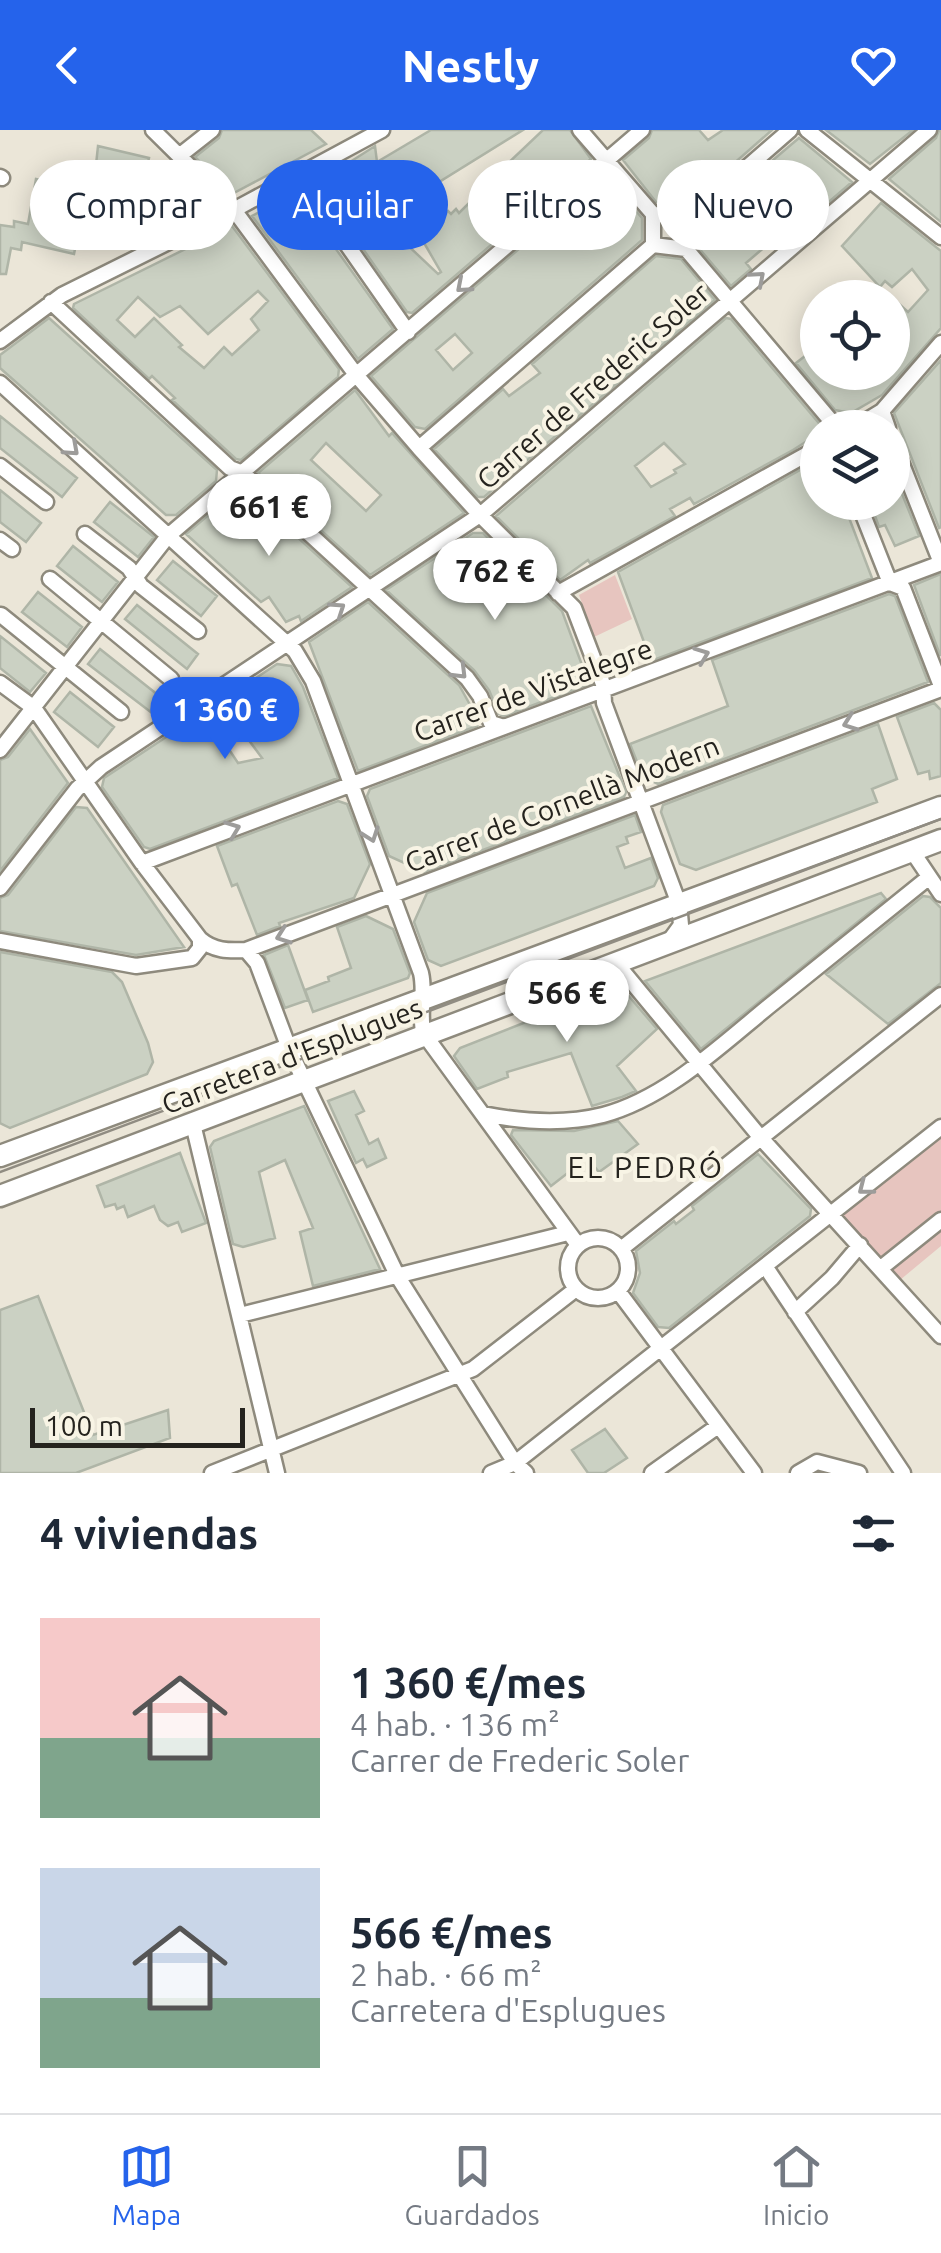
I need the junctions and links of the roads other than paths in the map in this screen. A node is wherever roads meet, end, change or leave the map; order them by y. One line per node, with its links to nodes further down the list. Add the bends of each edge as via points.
1 (153, 130): 10 (street)
2 (164, 130): 10 (street)
3 (212, 130): 10 (street)
4 (382, 130): 12 (street)
5 (580, 130): 13 (street)
6 (642, 130): 13 (street)
7 (790, 130): 14 (street)
8 (807, 130): 15 (street)
9 (929, 130): 15 (street, Carrer de Frederic Soler)
10 (182, 153): 11 (street)
11 (188, 160)
12 (327, 160)
13 (607, 160)
14 (756, 160)
15 (871, 181): 20 (street); 27 (street, Carrer de Frederic Soler, one-way to 15)
16 (637, 194): 18 (street)
17 (237, 214): 32 (street)
18 (654, 214): 19 (street); 21 (street)
19 (657, 214)
20 (941, 237)
21 (652, 246): 22 (street); 36 (street)
22 (657, 246)
23 (153, 250): 28 (street)
24 (350, 250): 29 (street)
25 (503, 250): 29 (street, one-way to 29)
26 (687, 250): 27 (street)
27 (731, 301): 34 (street); 42 (street, Carrer de Frederic Soler)
28 (51, 302): 30 (street); 39 (street)
29 (408, 332): 32 (street)
30 (0, 340)
31 (941, 344): 35 (street)
32 (357, 376): 36 (street); 39 (street)
33 (0, 383): 45 (street, one-way to 45)
34 (822, 410)
35 (884, 410)
36 (419, 448): 42 (street)
37 (800, 458): 51 (street)
38 (0, 466): 41 (street)
39 (243, 473): 45 (street); 50 (street)
40 (910, 486): 46 (street)
41 (46, 502)
42 (480, 516): 50 (street, Carrer de Frederic Soler); 51 (street)
43 (865, 520): 49 (street)
44 (85, 534): 47 (street)
45 (168, 536): 47 (street); 55 (street)
46 (941, 564): 49 (street, Carrer de Vistalegre)
47 (136, 578): 53 (street); 54 (street)
48 (50, 579): 53 (street)
49 (890, 583): 59 (street, via 903,588); 60 (street, Carrer de Vistalegre, one-way to 49)
50 (370, 588): 55 (street, Carrer de Frederic Soler, one-way to 50); 63 (street, one-way to 63, via 466,678 491,723)
51 (558, 593): 60 (street, via 578,616)
52 (1, 615): 56 (street)
53 (101, 623): 56 (street); 57 (street)
54 (198, 632)
55 (287, 643): 65 (street, Carrer de Frederic Soler); 66 (street, via 313,680)
56 (64, 668): 61 (street); 62 (street)
57 (172, 678)
58 (0, 684): 61 (street)
59 (941, 688): 67 (street, Carrer de Cornellà Modern, one-way to 67)
60 (603, 692): 63 (street, Carrer de Vistalegre); 67 (street)
61 (34, 708): 64 (street); 65 (street)
62 (121, 712)
63 (504, 726): 66 (street, Carrer de Vistalegre)
64 (0, 750)
65 (84, 782): 71 (street); 73 (street, Carrer de Frederic Soler)
66 (352, 784): 71 (street, Carrer de Vistalegre, one-way to 66); 75 (street, one-way to 75)
67 (642, 800): 75 (street, Carrer de Cornellà Modern); 76 (street)
68 (941, 807): 76 (street, Carretera d'Esplugues)
69 (941, 840): 70 (street, Carretera d'Esplugues)
70 (912, 852): 72 (street); 79 (street, Carretera d'Esplugues)
71 (142, 863): 77 (street)
72 (928, 878): 74 (street); 86 (street)
73 (0, 888)
74 (941, 894)
75 (393, 895): 80 (street, Carrer de Cornellà Modern, one-way to 80); 83 (street)
76 (680, 904): 79 (street, via 680,929); 83 (street, Carretera d'Esplugues)
77 (200, 940): 78 (street, via 192,958 136,966); 80 (street, via 221,950)
78 (0, 941)
79 (665, 944): 81 (street, Carretera d'Esplugues)
80 (246, 950): 85 (street)
81 (616, 963): 84 (street, Carretera d'Esplugues); 86 (street)
82 (941, 995): 91 (street)
83 (424, 1001): 84 (street); 85 (street, Carretera d'Esplugues)
84 (424, 1034): 87 (street, Carretera d'Esplugues); 88 (street)
85 (290, 1051): 87 (street); 92 (street, Carretera d'Esplugues)
86 (699, 1062): 88 (street, via 650,1095 604,1114 525,1122); 91 (street)
87 (305, 1079): 89 (street, Carretera d'Esplugues); 101 (street)
88 (483, 1114): 96 (street)
89 (194, 1124): 93 (street, Carretera d'Esplugues); 105 (street)
90 (941, 1127): 94 (street, one-way to 94)
91 (761, 1138): 94 (street); 98 (street)
92 (0, 1156)
93 (0, 1196)
94 (832, 1213): 97 (street); 99 (street)
95 (941, 1220): 100 (street)
96 (573, 1239): 98 (street, via 604,1238); 101 (street); 102 (street, via 567,1268)
97 (860, 1245): 100 (street); 104 (street)
98 (621, 1250): 103 (street, via 628,1270)
99 (765, 1266): 104 (street); 107 (street)
100 (881, 1268): 106 (street)
101 (398, 1276): 105 (street); 108 (street)
102 (576, 1289): 103 (street, via 593,1299); 108 (street)
103 (618, 1292): 107 (street)
104 (795, 1312): 119 (street)
105 (240, 1315): 110 (street)
106 (941, 1336)
107 (660, 1348): 109 (street); 111 (street)
108 (459, 1376): 110 (street); 111 (street)
109 (718, 1426): 115 (street); 116 (street)
110 (271, 1452): 112 (street); 113 (street)
111 (520, 1469): 114 (street)
112 (212, 1473)
113 (278, 1473)
114 (492, 1473)
115 (652, 1473)
116 (754, 1473)
117 (798, 1473): 118 (street, via 817,1462)
118 (859, 1473)
119 (902, 1473)

